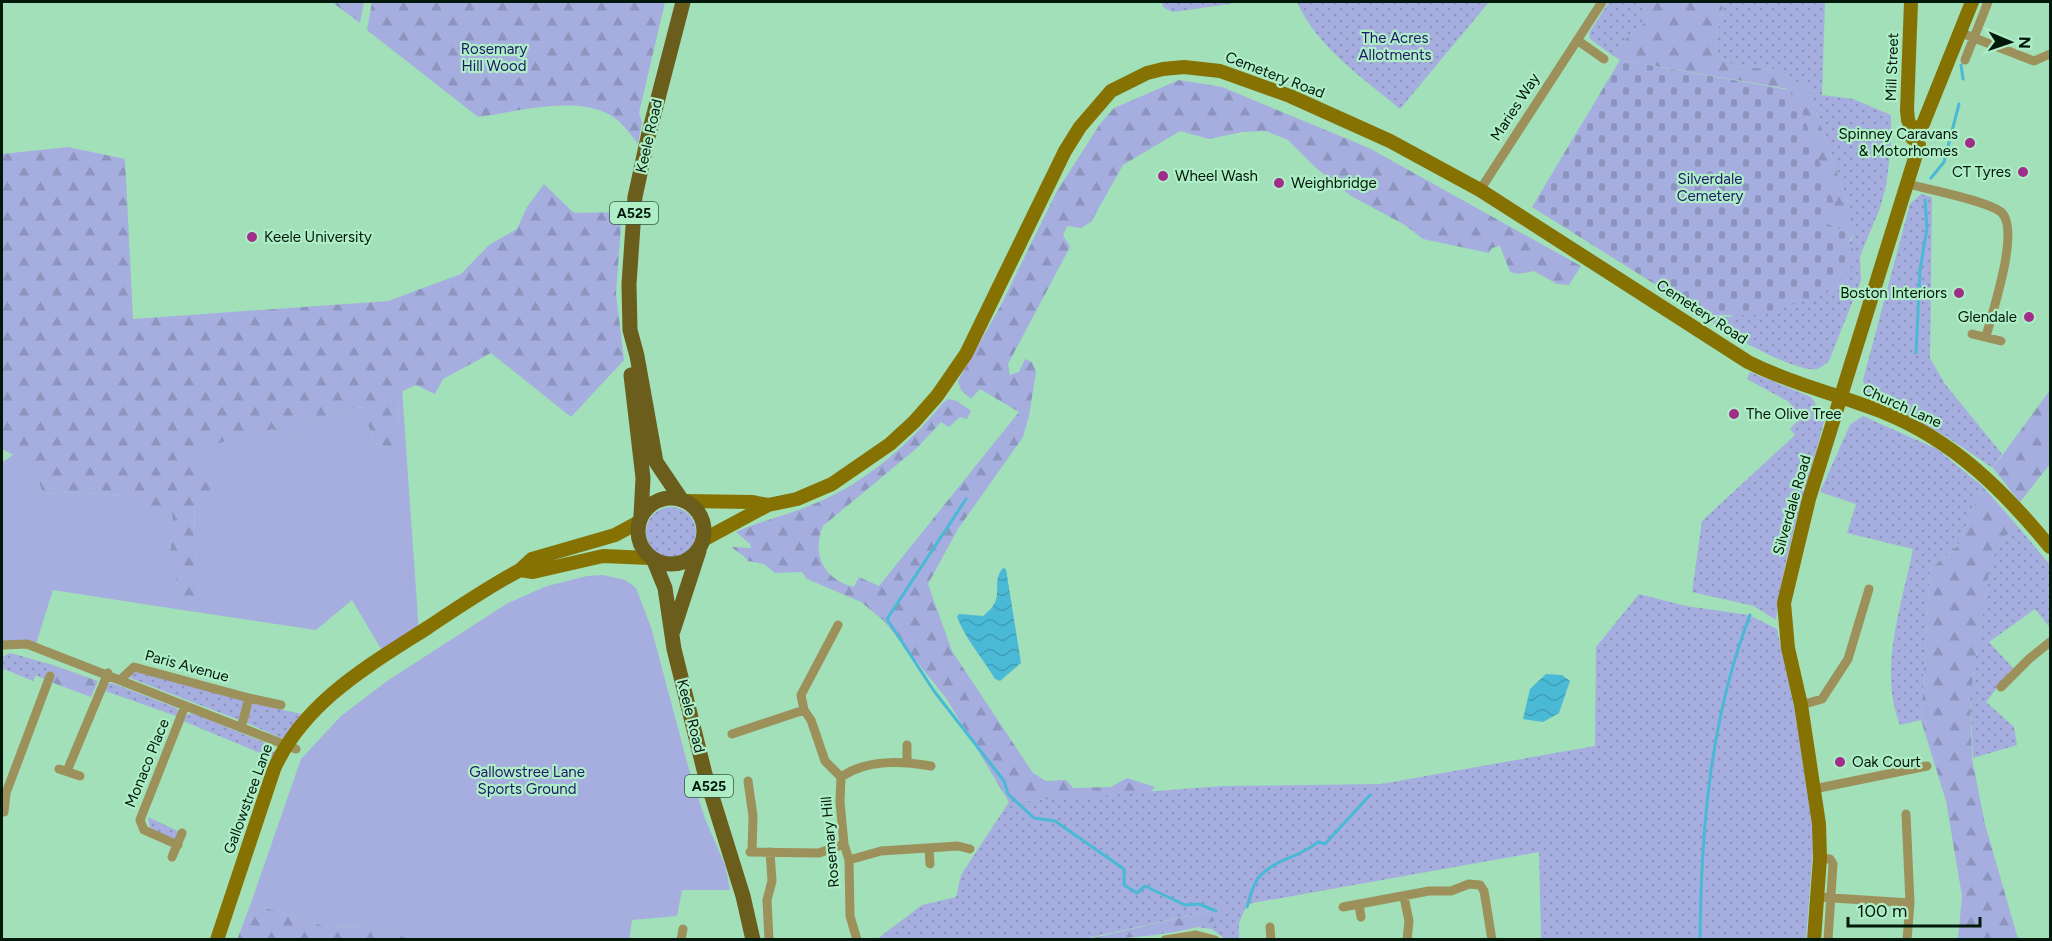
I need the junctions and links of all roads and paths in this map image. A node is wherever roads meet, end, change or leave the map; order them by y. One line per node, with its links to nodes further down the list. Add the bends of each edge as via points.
1 (683, 2): 18 (main road, Keele Road / A525, via 635,197 629,284)
2 (1602, 2): 8 (street, Maries Way)
3 (1911, 2): 12 (street, Mill Street, via 1907,110)
4 (1972, 2): 6 (street)
5 (1988, 2): 7 (street)
6 (1959, 32): 7 (street); 12 (street, via 1923,124)
7 (1973, 38): 9 (street, via 2034,61); 11 (street)
8 (1577, 40): 10 (street); 14 (street, Maries Way)
9 (2050, 54)
10 (1604, 59)
11 (1965, 60)
12 (1915, 131): 13 (street, Silverdale Road, via 1910,142)
13 (1908, 184): 16 (street, via 1985,205 2001,212 2009,224 2009,241); 19 (street, Silverdale Road)
14 (1479, 190): 19 (street, Cemetery Road, via 1718,345 1767,371); 21 (street, Cemetery Road, via 1390,141 1240,78 1220,71 1184,67 1147,73 1111,92 1080,127 966,354 937,396 890,444 832,484 797,499)
15 (1972, 334): 16 (street)
16 (1986, 337): 17 (street)
17 (2001, 341)
18 (632, 345): 20 (main road, Keele Road / A525, via 656,462); 22 (main road, Keele Road / A525, via 630,358 643,478)
19 (1842, 398): 24 (street, Church Lane, via 1916,428 1944,444 1983,473); 38 (street, Silverdale Road, via 1809,499 1784,603 1788,648)
20 (682, 500): 21 (street, Cemetery Road); 22 (main road, via 659,500); 23 (main road, via 695,508 702,520)
21 (768, 505): 23 (street, Cemetery Road)
22 (640, 519): 25 (main road, via 639,543); 26 (street, Gallowstree Lane, via 615,536 532,559)
23 (702, 543): 25 (main road, via 693,557 681,563 668,565); 29 (main road, Keele Road / A525)
24 (2050, 547)
25 (652, 559): 26 (street, Gallowstree Lane, via 603,556 533,572); 29 (main road, Keele Road / A525, via 666,588)
26 (520, 570): 44 (street, Gallowstree Lane, via 344,683)
27 (1869, 589): 38 (street, via 1848,659 1822,699)
28 (838, 625): 40 (street, via 801,695)
29 (673, 631): 73 (main road, Keele Road / A525, via 705,774)
30 (2050, 642): 35 (street)
31 (2, 645): 32 (street, via 27,644)
32 (108, 674): 33 (street); 48 (street, via 63,770)
33 (121, 679): 36 (street, Paris Avenue, via 134,667); 39 (street)
34 (46, 680): 52 (street)
35 (2001, 687)
36 (249, 698): 37 (street, Paris Avenue); 41 (street)
37 (280, 705)
38 (1801, 705): 51 (street, Silverdale Road)
39 (185, 706): 41 (street); 56 (street, Monaco Place, via 140,820 144,830)
40 (804, 710): 42 (street); 49 (street, via 825,761)
41 (241, 728): 44 (street)
42 (732, 734)
43 (907, 745): 45 (street)
44 (291, 746): 71 (street, Gallowstree Lane, via 269,784)
45 (907, 762): 46 (street); 49 (street, via 880,763)
46 (931, 766)
47 (1927, 766): 51 (street)
48 (80, 776)
49 (841, 777): 55 (street, Rosemary Hill)
50 (748, 782): 59 (street, via 753,816 751,852)
51 (1814, 789): 64 (street, Silverdale Road, via 1825,859)
52 (2, 812)
53 (1906, 814): 65 (street)
54 (182, 833): 56 (street)
55 (844, 844): 59 (street, via 819,853); 61 (street, Rosemary Hill)
56 (178, 845): 60 (street)
57 (929, 848): 58 (street); 61 (street, via 881,851); 62 (street)
58 (970, 849)
59 (771, 852): 74 (street, via 772,881 767,900)
60 (172, 858)
61 (849, 860): 75 (street, Rosemary Hill, via 850,916)
62 (930, 864)
63 (1404, 897): 66 (street); 79 (street, via 1409,921); 80 (street, via 1480,885)
64 (1825, 898): 65 (street); 81 (street, Silverdale Road); 82 (street, Silverdale Road)
65 (1910, 903): 83 (street)
66 (1359, 905): 67 (street); 68 (street)
67 (1344, 907)
68 (1361, 917)
69 (1270, 927): 78 (street)
70 (683, 929): 72 (street)
71 (217, 939)
72 (681, 939)
73 (753, 939)
74 (770, 939)
75 (857, 939)
76 (1165, 939): 77 (street, via 1196,935)
77 (1215, 939)
78 (1268, 939)
79 (1407, 939)
80 (1492, 939)
81 (1814, 939)
82 (1828, 939)
83 (1907, 939)

